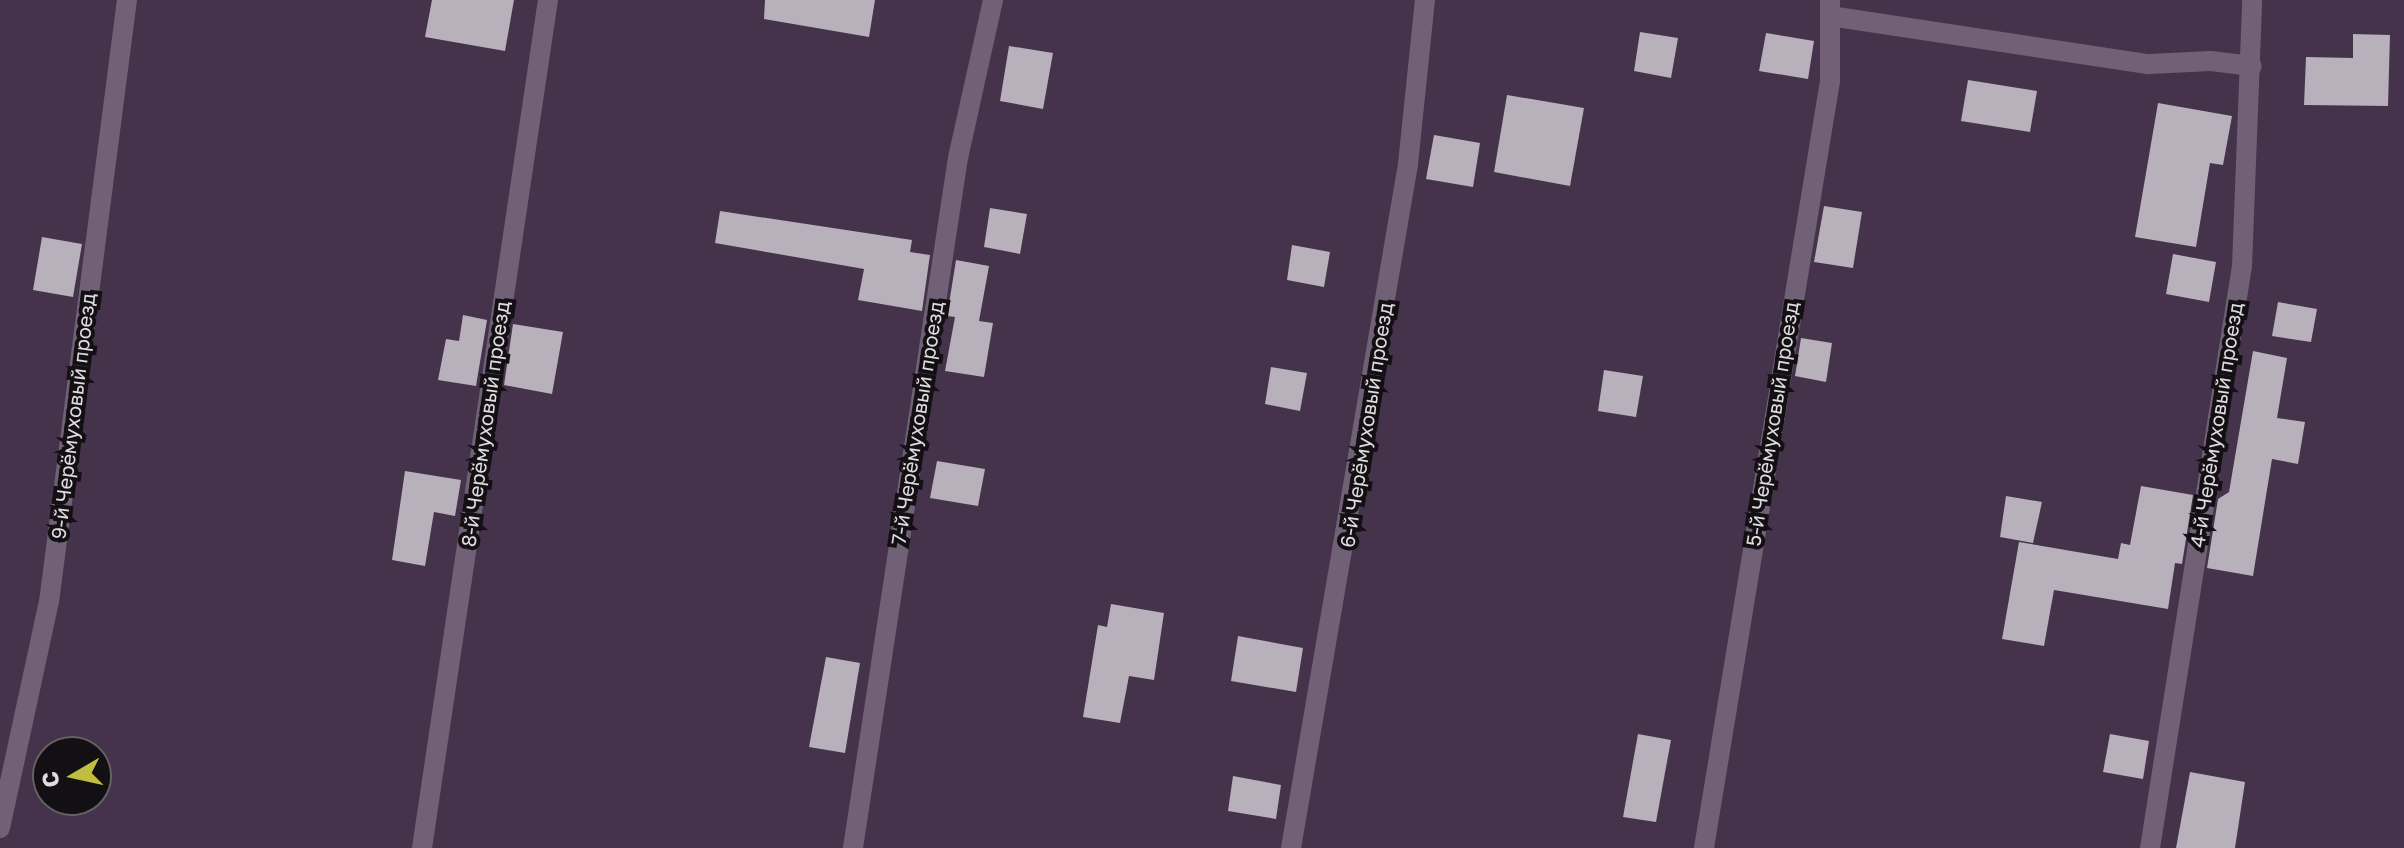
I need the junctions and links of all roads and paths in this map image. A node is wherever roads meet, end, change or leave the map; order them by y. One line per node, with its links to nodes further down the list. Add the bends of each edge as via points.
1 (127, 0): 8 (lane, 9-й Черёмуховый проезд, via 49,602)
2 (548, 0): 9 (lane, 8-й Черёмуховый проезд)
3 (993, 0): 10 (lane, 7-й Черёмуховый проезд, via 958,158)
4 (1425, 0): 11 (lane, 6-й Черёмуховый проезд, via 1408,164)
5 (2252, 0): 7 (lane, 4-й Черёмуховый проезд)
6 (1830, 8): 7 (lane, via 2149,64 2211,61); 12 (lane, 5-й Черёмуховый проезд, via 1830,81)
7 (2252, 66): 13 (lane, 4-й Черёмуховый проезд, via 2242,266)
8 (0, 828)
9 (422, 848)
10 (853, 848)
11 (1291, 848)
12 (1704, 848)
13 (2150, 848)

